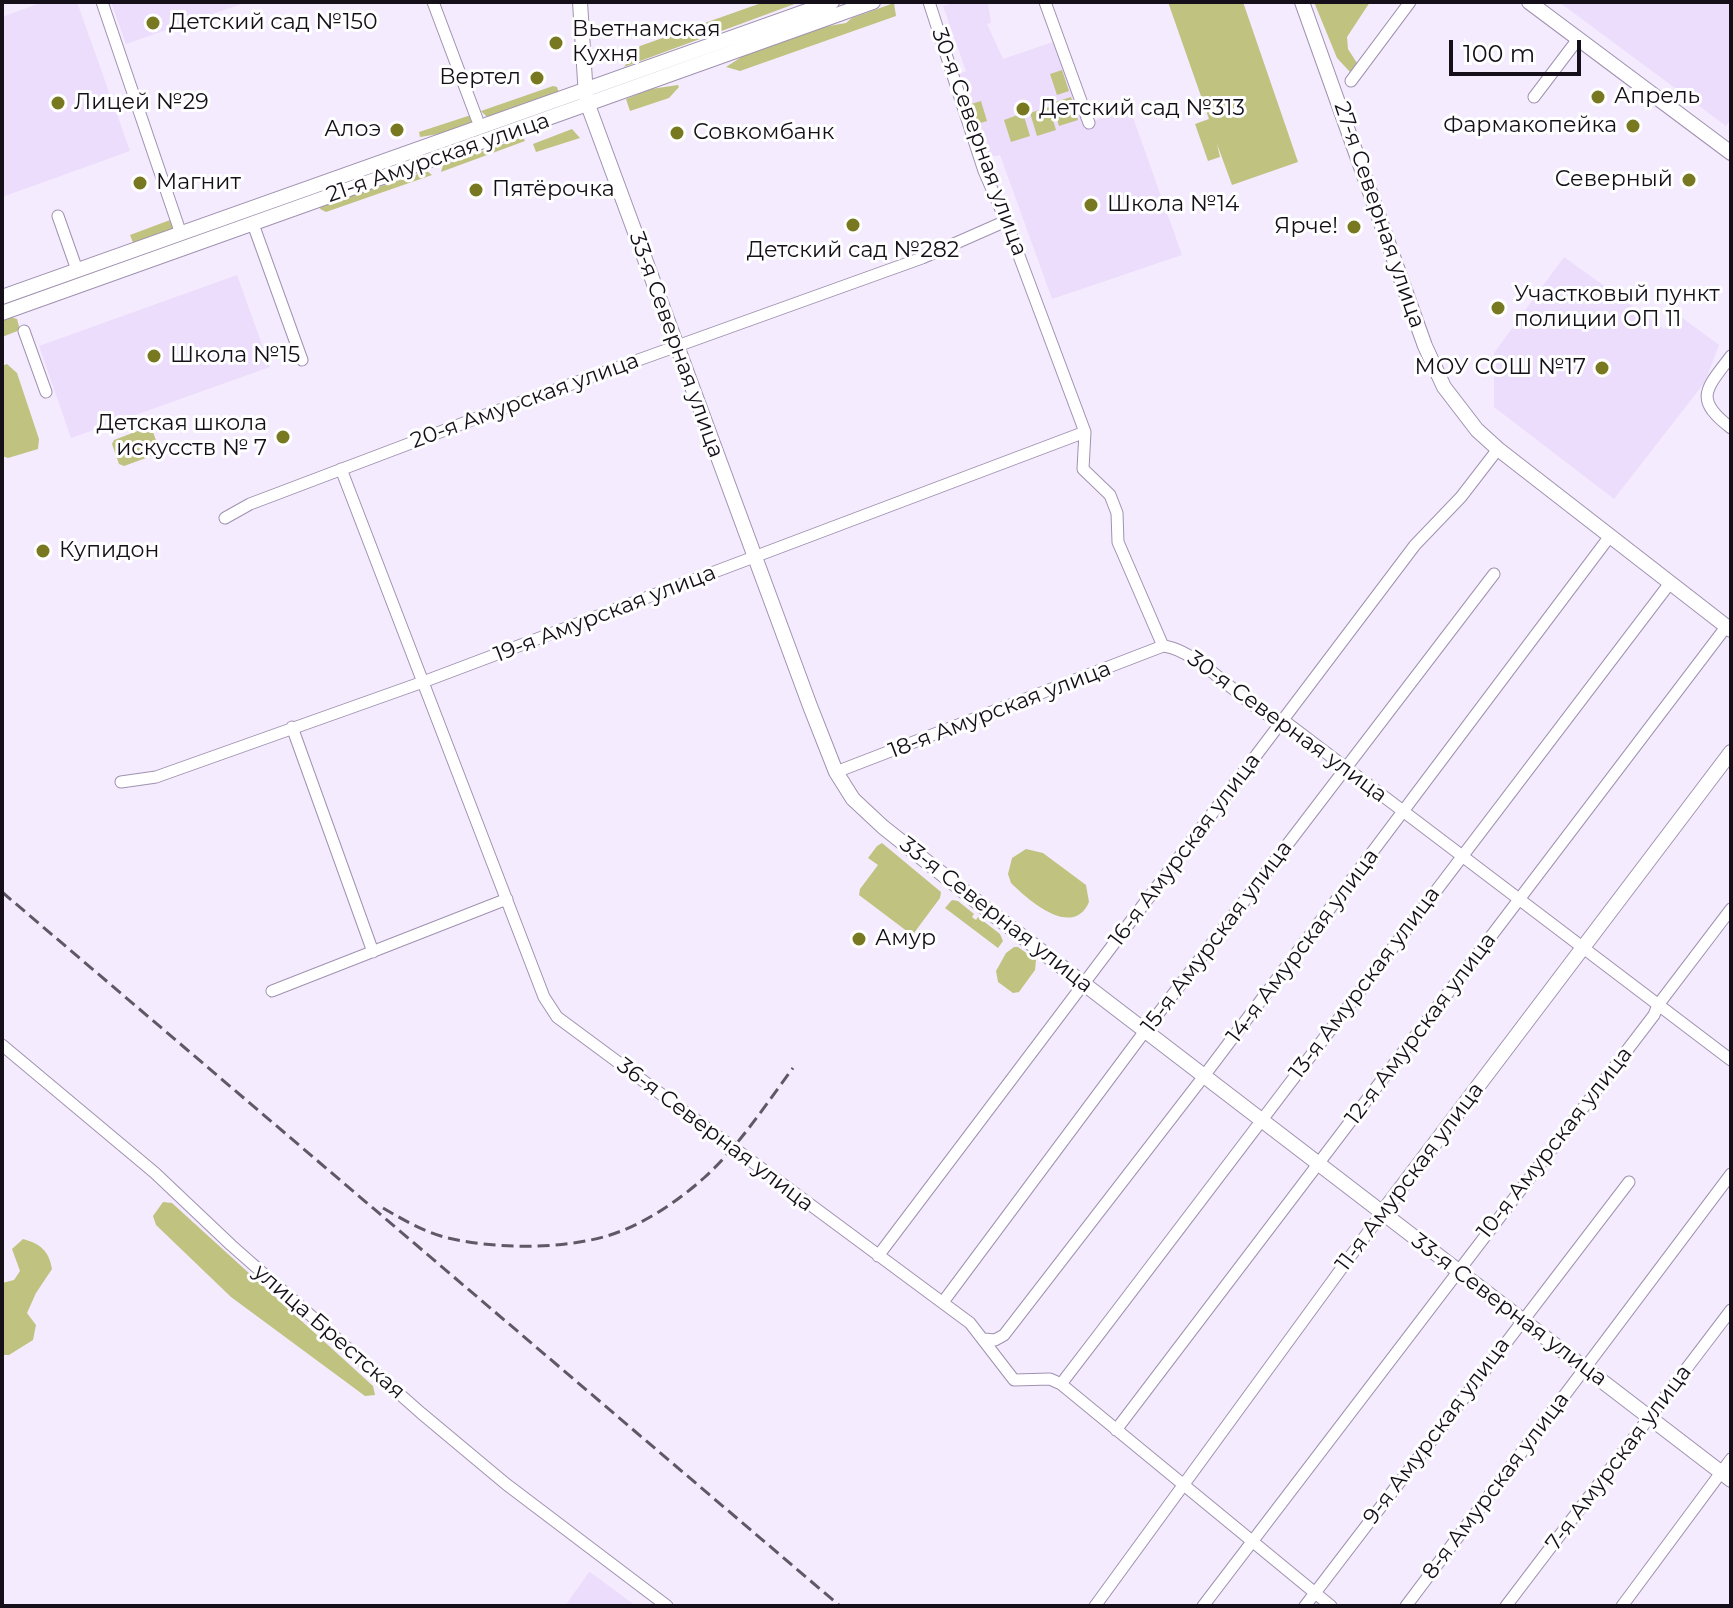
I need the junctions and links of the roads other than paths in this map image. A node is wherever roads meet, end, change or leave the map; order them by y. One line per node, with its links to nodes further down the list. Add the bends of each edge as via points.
1 (102, 2): 21 (street)
2 (433, 2): 16 (street)
3 (580, 2): 14 (street, 33-я Северная улица)
4 (832, 2): 14 (street, 21-я Амурская улица)
5 (873, 2): 14 (street, 21-я Амурская улица)
6 (929, 2): 19 (street, 30-я Северная улица, via 984,171)
7 (1045, 2): 15 (street)
8 (1302, 2): 32 (street, 27-я Северная улица, via 1435,369 1459,410)
9 (1410, 2): 12 (street)
10 (1529, 2): 11 (street)
11 (1578, 39): 13 (street); 17 (street)
12 (1351, 81)
13 (1534, 97)
14 (586, 98): 16 (street, 21-я Амурская улица); 26 (street, 33-я Северная улица)
15 (1089, 123)
16 (481, 129): 20 (street, 21-я Амурская улица); 21 (street, 21-я Амурская улица)
17 (1731, 153)
18 (58, 216): 22 (street)
19 (1006, 221): 26 (street, 20-я Амурская улица, via 922,258); 31 (street, 30-я Северная улица)
20 (253, 224): 21 (street, 21-я Амурская улица); 28 (street)
21 (183, 241): 22 (street, 21-я Амурская улица); 24 (street, 21-я Амурская улица)
22 (77, 270): 23 (street, 21-я Амурская улица)
23 (2, 297)
24 (2, 313)
25 (24, 331): 29 (street)
26 (676, 347): 33 (street, 20-я Амурская улица); 36 (street, 33-я Северная улица)
27 (1731, 356): 30 (street, via 1708,388 1707,401 1712,413)
28 (302, 360)
29 (46, 392)
30 (1731, 428)
31 (1085, 432): 36 (street, 19-я Амурская улица); 40 (street, 30-я Северная улица, via 1083,469 1110,495 1118,542)
32 (1498, 449): 35 (street, 27-я Северная улица); 42 (street, 16-я Амурская улица, via 1415,545)
33 (341, 469): 34 (street, 20-я Амурская улица); 41 (street, 36-я Северная улица)
34 (225, 518)
35 (1610, 536): 38 (street, 27-я Северная улица); 48 (street, 14-я Амурская улица)
36 (755, 558): 41 (street, 19-я Амурская улица); 46 (street, 33-я Северная улица)
37 (1494, 574): 45 (street, 15-я Амурская улица)
38 (1670, 583): 39 (street, 27-я Северная улица); 49 (street, 13-я Амурская улица)
39 (1729, 628): 51 (street, 12-я Амурская улица)
40 (1163, 646): 42 (street, 30-я Северная улица, via 1184,652 1271,718); 46 (street, 18-я Амурская улица)
41 (423, 682): 43 (street, 19-я Амурская улица); 50 (street, 36-я Северная улица)
42 (1283, 720): 45 (street, 30-я Северная улица); 55 (street, 16-я Амурская улица)
43 (292, 727): 47 (street, 19-я Амурская улица, via 156,777); 54 (street)
44 (1731, 752): 53 (street, 11-я Амурская улица)
45 (1347, 767): 48 (street, 30-я Северная улица); 58 (street, 15-я Амурская улица)
46 (836, 772): 55 (street, 33-я Северная улица, via 853,799 883,827)
47 (121, 782)
48 (1404, 811): 49 (street, 30-я Северная улица); 61 (street, 14-я Амурская улица)
49 (1460, 855): 51 (street, 30-я Северная улица); 62 (street, 13-я Амурская улица)
50 (507, 899): 54 (street); 67 (street, 36-я Северная улица, via 544,997 557,1017)
51 (1519, 900): 53 (street, 30-я Северная улица); 63 (street, 12-я Амурская улица)
52 (1731, 909): 57 (street, 10-я Амурская улица)
53 (1582, 949): 57 (street, 30-я Северная улица); 66 (street, 11-я Амурская улица)
54 (373, 952): 56 (street)
55 (1085, 984): 58 (street, 33-я Северная улица); 67 (street, 16-я Амурская улица)
56 (272, 991)
57 (1658, 1005): 60 (street, 30-я Северная улица); 68 (street, 10-я Амурская улица)
58 (1145, 1031): 61 (street, 33-я Северная улица); 69 (street, 15-я Амурская улица)
59 (2, 1045): 82 (street, улица Брестская, via 155,1173 421,1413)
60 (1729, 1055)
61 (1204, 1076): 62 (street, 33-я Северная улица); 72 (street, 14-я Амурская улица, via 1004,1335)
62 (1262, 1121): 63 (street, 33-я Северная улица); 74 (street, 13-я Амурская улица)
63 (1319, 1164): 66 (street, 33-я Северная улица); 76 (street, 12-я Амурская улица)
64 (1731, 1174): 73 (street, 8-я Амурская улица)
65 (1629, 1182): 71 (street, 9-я Амурская улица)
66 (1382, 1213): 68 (street, 33-я Северная улица); 79 (street, 11-я Амурская улица)
67 (878, 1256): 69 (street, 36-я Северная улица)
68 (1457, 1270): 71 (street, 33-я Северная улица); 80 (street, 10-я Амурская улица)
69 (943, 1302): 72 (street, 36-я Северная улица)
70 (1731, 1310): 75 (street, 7-я Амурская улица)
71 (1522, 1319): 73 (street, 33-я Северная улица); 81 (street, 9-я Амурская улица)
72 (984, 1339): 74 (street, 36-я Северная улица, via 1014,1380 1050,1379)
73 (1586, 1367): 75 (street, 33-я Северная улица); 87 (street, 8-я Амурская улица)
74 (1061, 1384): 76 (street)
75 (1650, 1417): 78 (street, 33-я Северная улица); 88 (street, 7-я Амурская улица)
76 (1116, 1430): 79 (street)
77 (1731, 1459): 78 (street)
78 (1726, 1476): 89 (street)
79 (1183, 1486): 80 (street); 83 (street, 11-я Амурская улица)
80 (1252, 1543): 81 (street); 84 (street, 10-я Амурская улица)
81 (1314, 1594): 85 (street, 9-я Амурская улица); 86 (street)
82 (667, 1606)
83 (1095, 1606)
84 (1203, 1606)
85 (1305, 1606)
86 (1331, 1606)
87 (1406, 1606)
88 (1506, 1606)
89 (1622, 1606)

